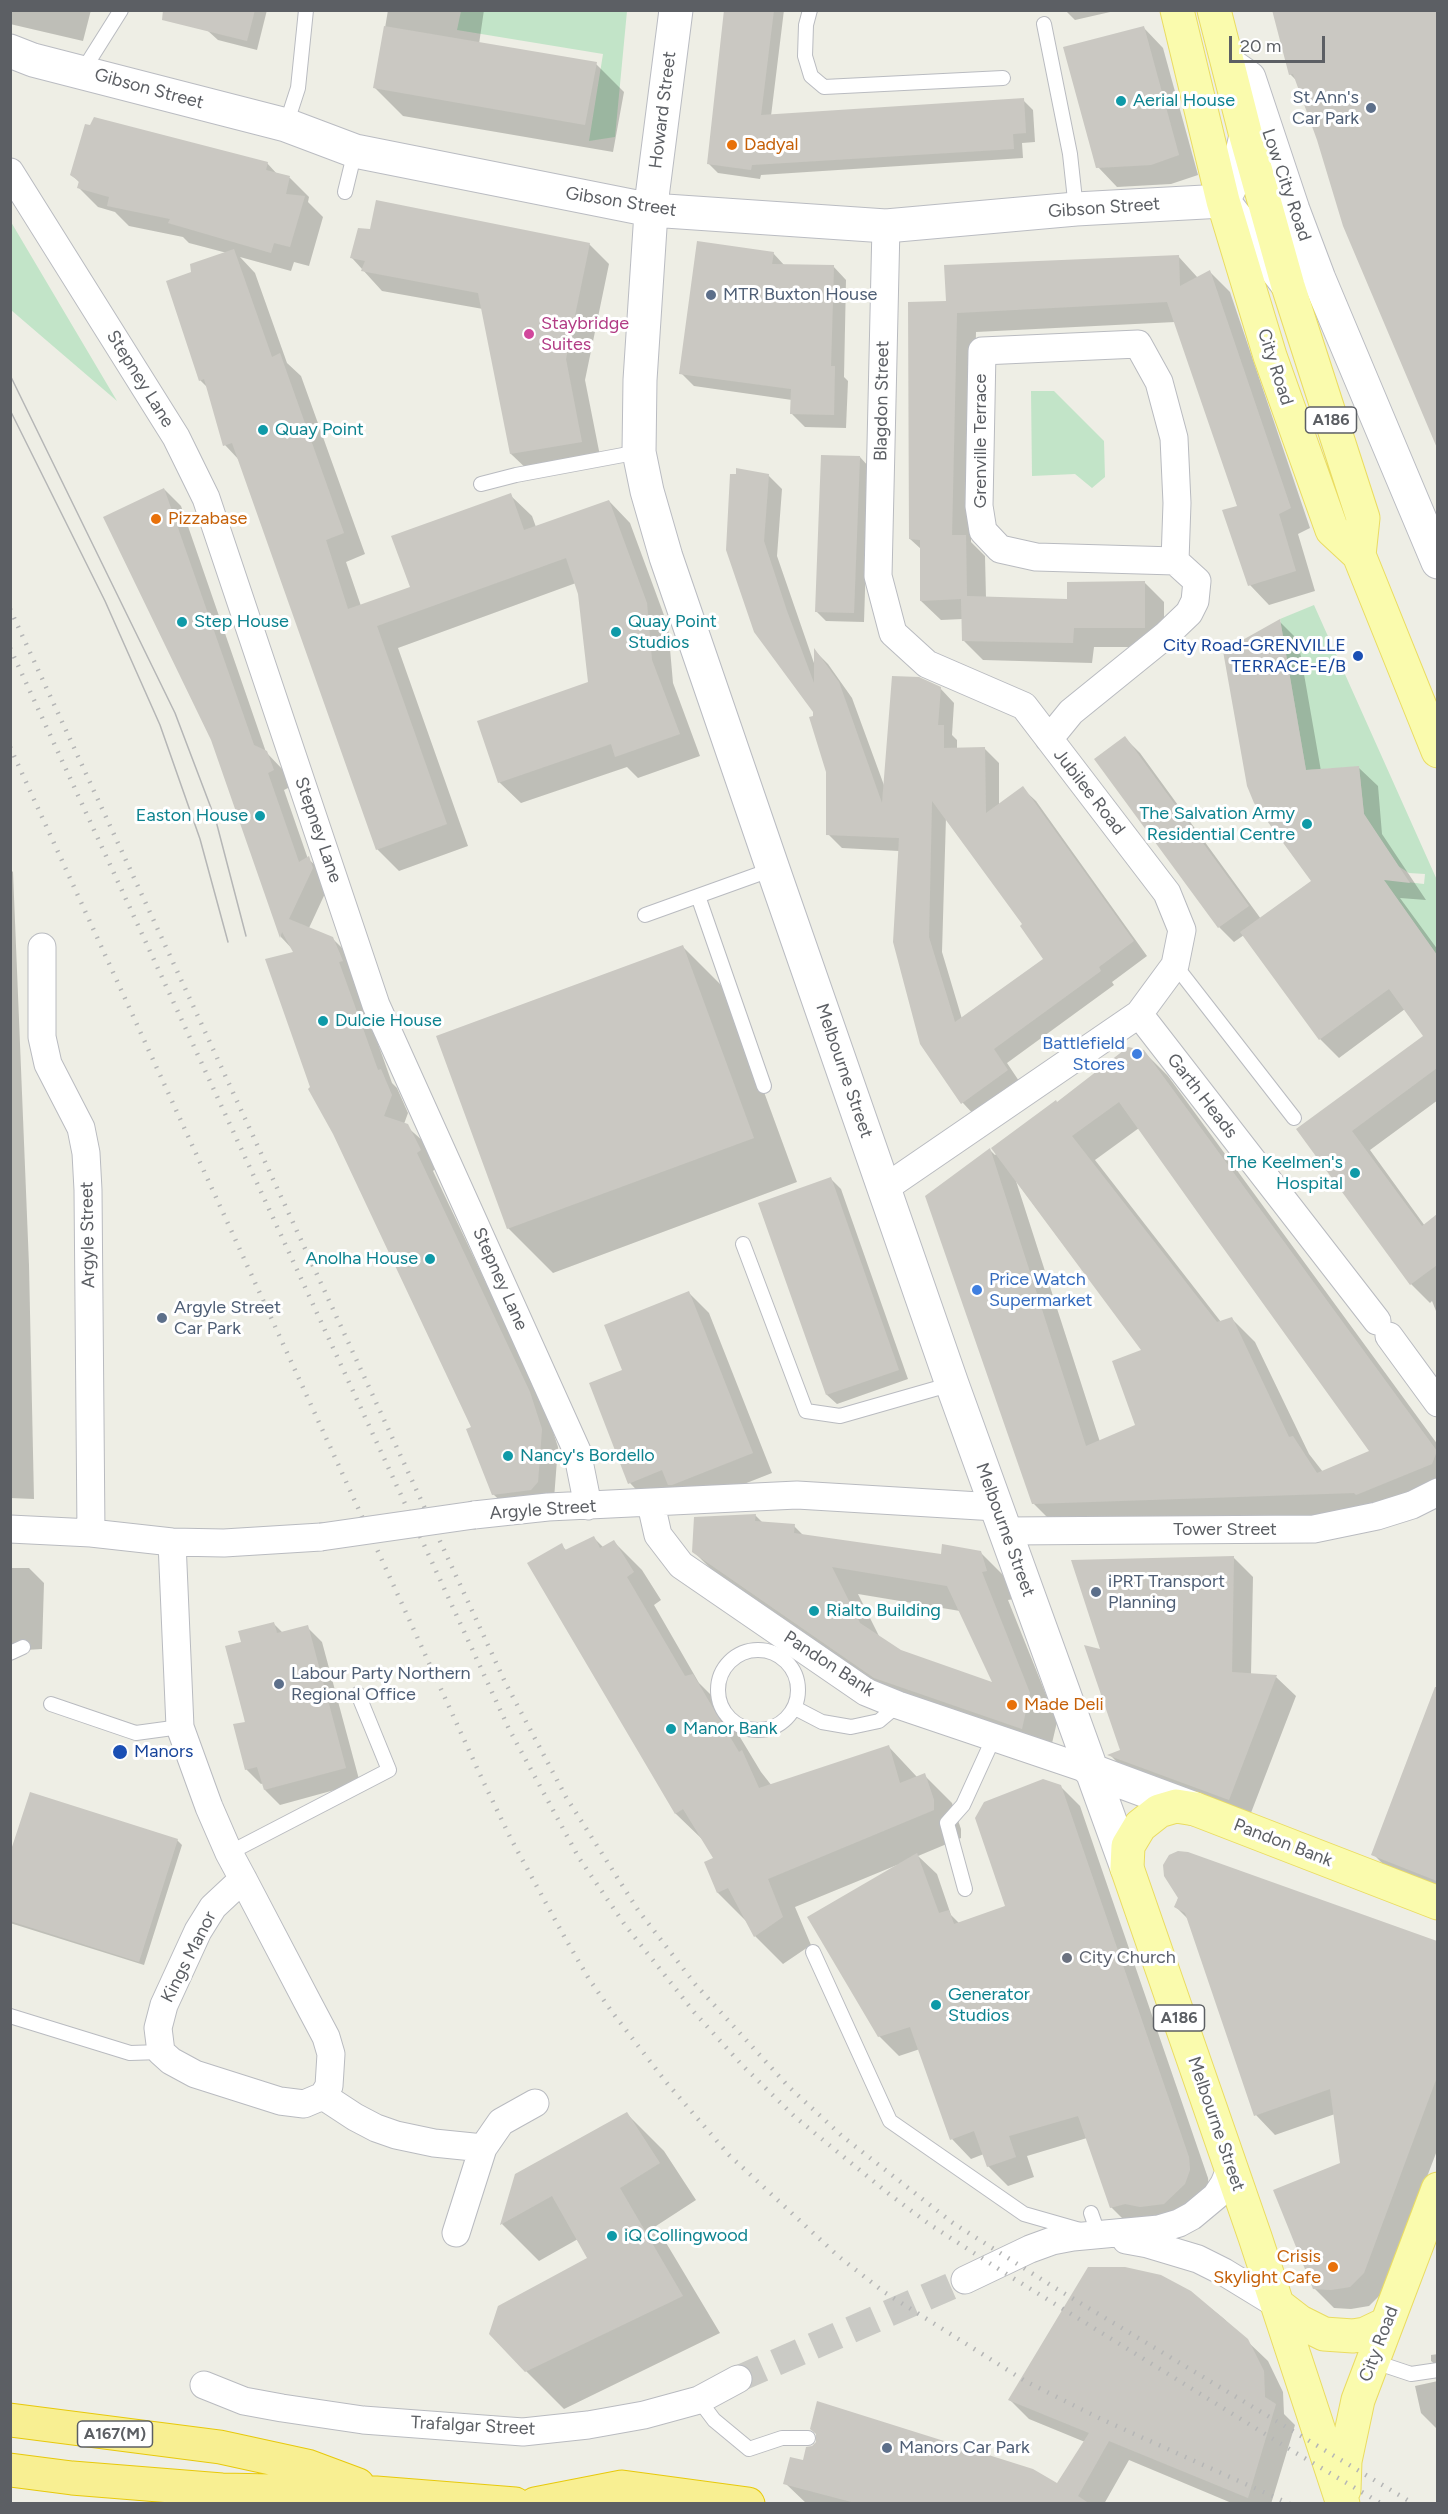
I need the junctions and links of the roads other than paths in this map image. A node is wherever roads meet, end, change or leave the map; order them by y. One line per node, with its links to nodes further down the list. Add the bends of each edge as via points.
1 (121, 10): 10 (lane)
2 (306, 10): 12 (lane, via 298,88)
3 (676, 10): 19 (main road, Howard Street)
4 (810, 10): 11 (lane, via 805,56 811,76 824,87)
5 (1177, 10): 17 (main road, City Road / A186)
6 (1214, 10): 9 (main road)
7 (1044, 24): 18 (lane, via 1070,154)
8 (18, 57): 10 (main road, Gibson Street)
9 (1229, 64): 13 (main road, City Road / A186); 22 (main road, Low City Road, via 1249,78 1293,210)
10 (82, 72): 12 (main road, Gibson Street)
11 (1003, 78)
12 (286, 125): 14 (main road, Gibson Street)
13 (1246, 136): 17 (main road, via 1237,173); 21 (main road, City Road / A186)
14 (356, 151): 16 (lane); 19 (main road, Gibson Street)
15 (10, 172): 45 (street, Stepney Lane, via 176,437 206,498 376,1005 577,1451)
16 (345, 192)
17 (1223, 201): 18 (main road, Gibson Street); 21 (main road, City Road / A186); 25 (main road, City Road / A186, via 1270,356 1332,530)
18 (1076, 209): 20 (main road, Gibson Street)
19 (651, 210): 20 (main road, Gibson Street); 23 (main road, Howard Street)
20 (886, 226): 28 (street, Blagdon Street)
21 (1288, 286): 22 (main road, Low City Road); 25 (main road, City Road / A186, via 1363,518)
22 (1354, 366): 27 (main road, Low City Road)
23 (639, 452): 24 (lane); 31 (main road, Melbourne Street, via 666,556)
24 (482, 484)
25 (1359, 555): 30 (main road, City Road / A186)
26 (1175, 561): 26 (street, Grenville Terrace, via 1174,438 1159,382 1138,344 982,351 979,506 983,531 1000,549 1036,557); 29 (street, via 1197,581 1189,613 1071,712)
27 (1437, 562)
28 (878, 576): 29 (street, Jubilee Road, via 893,633 927,664 1024,706)
29 (1049, 739): 35 (street, Jubilee Road, via 1167,893 1182,930)
30 (1437, 751)
31 (773, 869): 32 (lane); 39 (main road, Melbourne Street)
32 (698, 896): 33 (lane); 37 (lane)
33 (645, 915)
34 (42, 947): 48 (street, Argyle Street, via 42,1037 48,1064 81,1128 86,1154)
35 (1175, 965): 36 (street, Jubilee Road); 38 (lane)
36 (1138, 1014): 39 (street, Jubilee Road); 42 (street, Garth Heads)
37 (764, 1086)
38 (1294, 1118)
39 (885, 1188): 41 (main road, Melbourne Street)
40 (743, 1244): 41 (lane, via 806,1411 840,1416)
41 (952, 1384): 46 (main road, Melbourne Street)
42 (1437, 1402)
43 (1437, 1492): 46 (street, Tower Street, via 1377,1516 1314,1529)
44 (651, 1504): 45 (street, Argyle Street); 46 (street, Argyle Street, via 797,1495); 52 (street, Pandon Bank, via 658,1535 681,1565 866,1692)
45 (588, 1506): 49 (street, Argyle Street, bridge, via 474,1515 321,1537)
46 (1001, 1519): 56 (main road, Melbourne Street)
47 (10, 1529): 48 (street, Argyle Street)
48 (91, 1533): 49 (street, Argyle Street)
49 (172, 1542): 54 (street)
50 (358, 1694): 58 (lane, via 389,1770)
51 (51, 1704): 54 (lane, via 136,1733)
52 (898, 1705): 53 (lane, via 879,1721 851,1727 822,1722); 55 (street, Pandon Bank)
53 (795, 1708): 53 (lane, via 799,1688 796,1675 776,1654 750,1651 733,1659 724,1670 719,1684 722,1707 742,1727 763,1730 783,1722)
54 (180, 1727): 58 (street)
55 (994, 1737): 56 (street, Pandon Bank); 61 (lane, via 963,1805 947,1822)
56 (1090, 1770): 57 (main road); 59 (main road, Melbourne Street)
57 (1195, 1809): 59 (main road, Pandon Bank / A186, via 1176,1806 1151,1816 1128,1846); 62 (main road, Pandon Bank / A186)
58 (229, 1853): 60 (street)
59 (1127, 1868): 69 (main road, Melbourne Street / A186)
60 (243, 1879): 65 (street, Kings Manor, via 213,1907 194,1940 164,2005 158,2028); 66 (street, via 326,2037 332,2072)
61 (965, 1889)
62 (1437, 1904)
63 (813, 1952): 71 (lane, via 890,2121 1024,2214)
64 (10, 2016): 65 (lane, via 130,2053)
65 (161, 2052): 66 (street, via 195,2074 280,2101 304,2104)
66 (323, 2096): 68 (street, via 355,2117 396,2135)
67 (535, 2103): 68 (street, via 501,2122)
68 (483, 2148): 72 (street)
69 (1231, 2167): 71 (street, via 1216,2196 1179,2223 1159,2229); 74 (main road, Melbourne Street / A186)
70 (1437, 2189): 75 (main road, City Road / A186)
71 (1095, 2224): 73 (street, via 1073,2237 1030,2249); 74 (street, via 1198,2259)
72 (456, 2233)
73 (966, 2280)
74 (1278, 2305): 75 (main road, via 1324,2334 1353,2336); 88 (main road, Melbourne Street / A186)
75 (1386, 2324): 76 (main road, City Road / A186)
76 (1372, 2361): 77 (lane, via 1411,2374); 88 (main road, City Road / A186, via 1351,2421)
77 (1437, 2370)
78 (738, 2379): 80 (street, Trafalgar Street)
79 (204, 2385): 80 (street, Trafalgar Street, via 244,2401 282,2409 363,2420 523,2432 644,2415)
80 (699, 2400): 82 (lane, via 714,2420 749,2449 782,2438)
81 (10, 2420): 84 (highway, A167(M), via 220,2447 307,2466)
82 (808, 2438)
83 (10, 2470): 84 (highway, A167(M), via 222,2490)
84 (376, 2493): 85 (highway, A167(M))
85 (515, 2504)
86 (535, 2504): 87 (highway, via 622,2487)
87 (748, 2504)
88 (1343, 2504)

